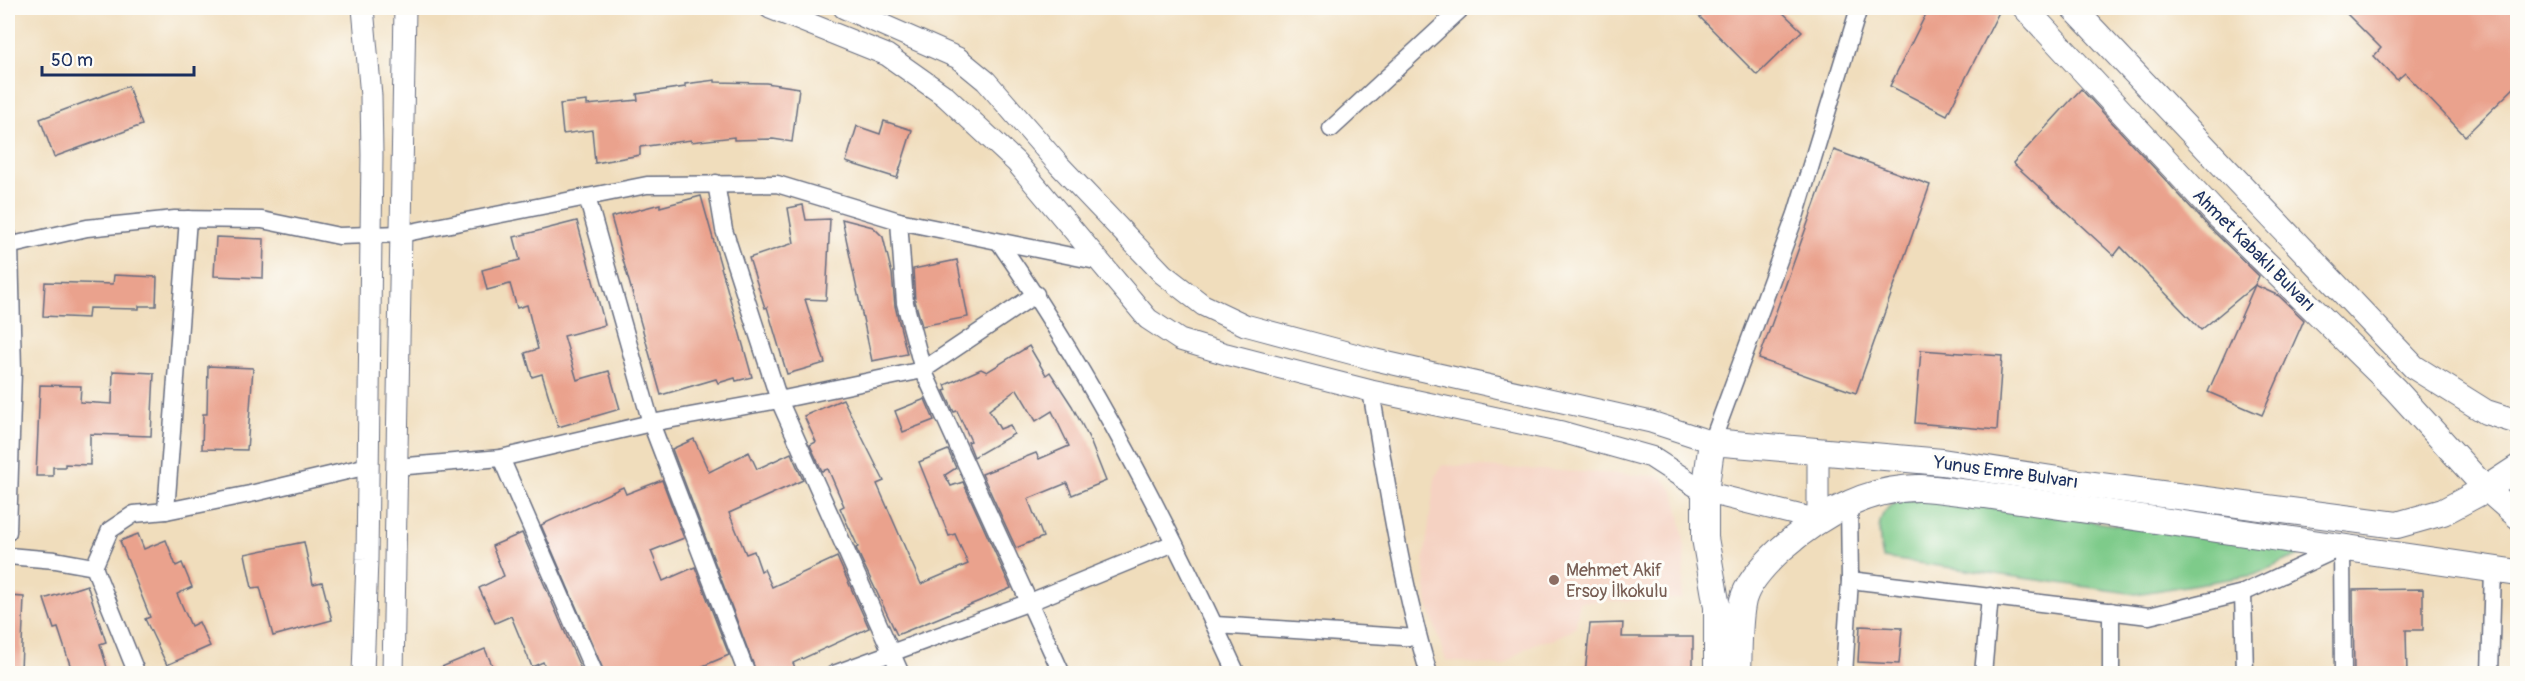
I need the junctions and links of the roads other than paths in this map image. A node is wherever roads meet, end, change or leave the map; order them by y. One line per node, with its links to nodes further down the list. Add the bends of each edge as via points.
1 (363, 8): 15 (street, via 371,96)
2 (405, 8): 14 (street)
3 (770, 8): 18 (street, via 887,55 945,96 1016,162)
4 (843, 8): 27 (street, via 958,58 986,81 1163,274 1203,305 1245,325 1376,360 1651,422)
5 (1461, 8): 9 (street)
6 (1859, 8): 27 (street, via 1796,214)
7 (2025, 8): 33 (main road, Ahmet Kabaklı Bulvarı, via 2220,218 2396,389)
8 (2073, 8): 23 (main road, Ahmet Kabaklı Bulvarı, via 2414,367)
9 (1331, 129)
10 (716, 183): 11 (street, via 647,185); 13 (street, via 777,184); 22 (street, via 724,230)
11 (587, 197): 14 (street); 26 (street)
12 (188, 219): 15 (street, via 262,220 339,236); 16 (street, via 87,228); 36 (street)
13 (899, 220): 17 (street); 20 (street, via 905,303)
14 (401, 234): 15 (street); 31 (street)
15 (371, 236): 30 (street)
16 (8, 242): 39 (street, via 13,370)
17 (999, 242): 18 (street); 19 (street)
18 (1101, 262): 21 (street, via 1148,319 1180,340)
19 (1036, 294): 20 (street); 40 (street, via 1144,480)
20 (924, 370): 22 (street); 49 (street)
21 (1371, 391): 34 (street, via 1562,432 1651,457); 52 (street)
22 (779, 400): 26 (street); 53 (street)
23 (2486, 412): 24 (main road); 25 (main road, Ahmet Kabaklı Bulvarı)
24 (2517, 415)
25 (2517, 422)
26 (651, 423): 29 (street); 58 (street)
27 (1712, 442): 28 (main road, Yunus Emre Bulvarı); 34 (main road)
28 (1818, 451): 33 (main road, Yunus Emre Bulvarı, via 1942,462 2397,525 2443,512); 38 (street)
29 (501, 458): 31 (street); 57 (street)
30 (368, 466): 36 (street); 55 (street)
31 (396, 467): 56 (street)
32 (2517, 468): 33 (main road, Yunus Emre Bulvarı)
33 (2486, 489): 37 (main road, Ahmet Kabaklı Bulvarı)
34 (1705, 492): 38 (street); 64 (main road, via 1705,538 1717,607)
35 (1849, 503): 38 (main road, Yunus Emre Bulvarı); 41 (main road, Yunus Emre Bulvarı, via 1883,491 1919,488); 46 (street)
36 (166, 511): 43 (street, via 134,514 110,530)
37 (2517, 517)
38 (1818, 520): 65 (main road, Yunus Emre Bulvarı, via 1769,561 1743,599)
39 (8, 532)
40 (1174, 543): 49 (street); 51 (street)
41 (2342, 547): 44 (main road, Yunus Emre Bulvarı); 47 (street); 70 (street)
42 (8, 556): 43 (street)
43 (94, 567): 54 (street)
44 (2493, 569): 45 (main road, Yunus Emre Bulvarı); 71 (street)
45 (2517, 573)
46 (1850, 580): 48 (street); 66 (street)
47 (2243, 593): 50 (street, via 2149,616); 69 (street)
48 (1990, 596): 50 (street); 67 (street)
49 (1030, 602): 53 (street); 61 (street)
50 (2111, 611): 68 (street)
51 (1215, 625): 52 (street); 62 (street)
52 (1418, 638): 63 (street)
53 (893, 653): 59 (street); 60 (street)
54 (137, 674)
55 (363, 674)
56 (393, 674)
57 (595, 674)
58 (747, 674)
59 (834, 674)
60 (901, 674)
61 (1062, 674)
62 (1237, 674)
63 (1429, 674)
64 (1717, 674)
65 (1738, 674)
66 (1844, 674)
67 (1983, 674)
68 (2111, 674)
69 (2245, 674)
70 (2343, 674)
71 (2490, 674)

